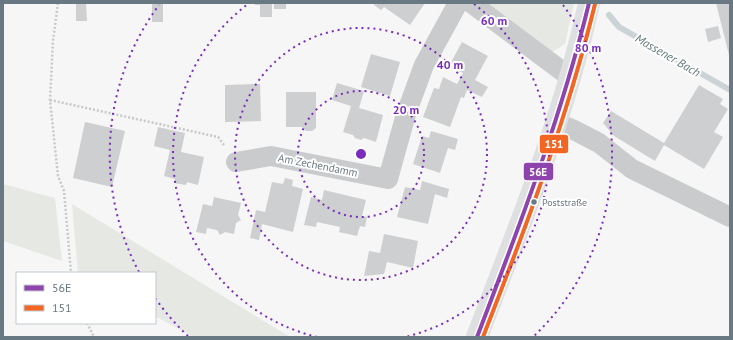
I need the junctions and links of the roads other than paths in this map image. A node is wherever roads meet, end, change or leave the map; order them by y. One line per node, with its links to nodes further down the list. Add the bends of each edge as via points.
1 (458, 3): 6 (street, Am Zechendamm, via 424,65 406,114 388,179 271,156)
2 (471, 3): 4 (street)
3 (589, 3): 4 (main road)
4 (570, 77): 5 (main road)
5 (557, 123): 7 (street, via 599,143 632,168); 8 (main road)
6 (236, 162)
7 (730, 217)
8 (477, 337)

